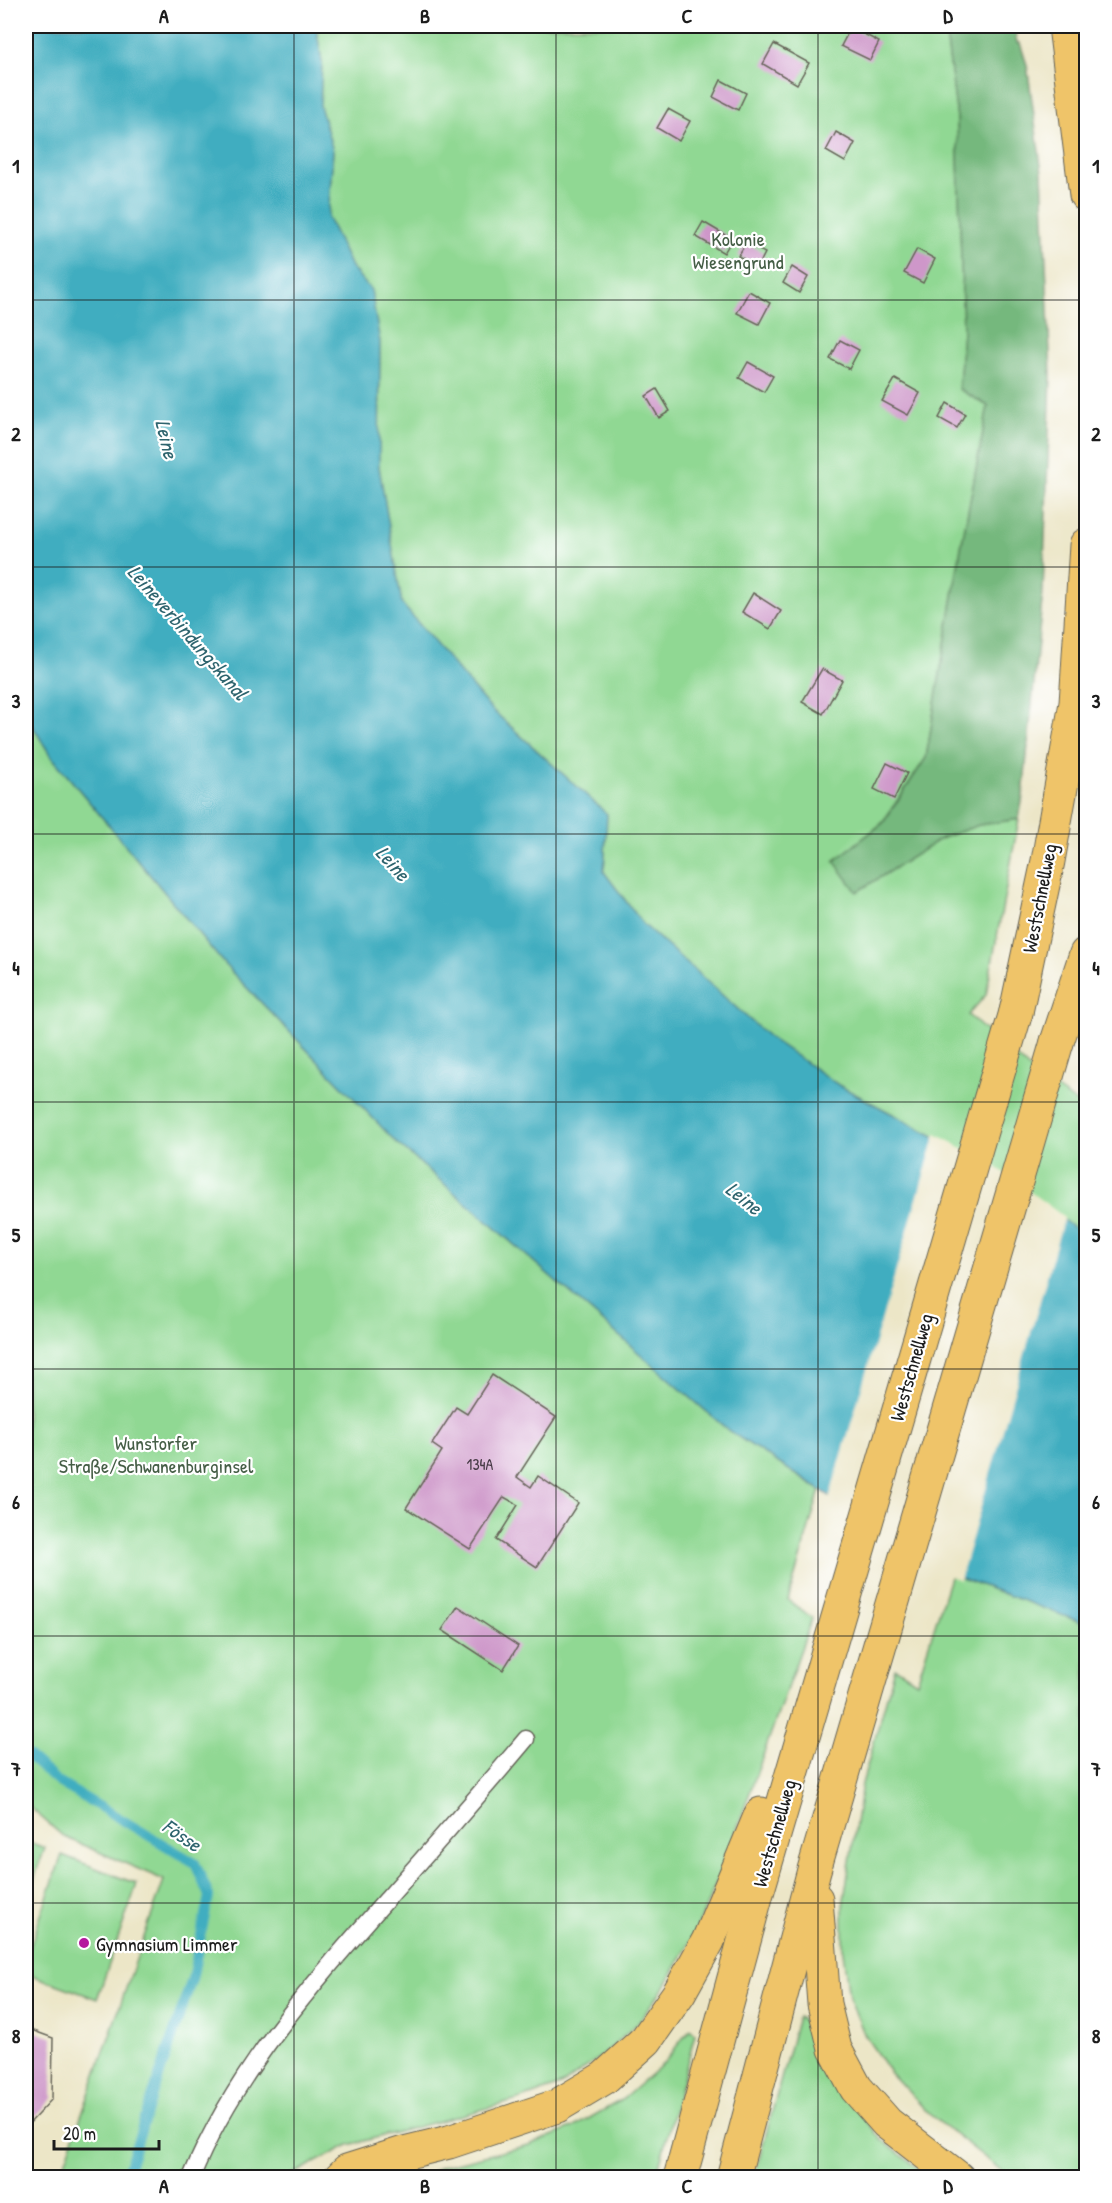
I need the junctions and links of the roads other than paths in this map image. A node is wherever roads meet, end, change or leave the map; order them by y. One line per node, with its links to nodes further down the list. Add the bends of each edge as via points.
1 (1065, 26): 2 (main road)
2 (1086, 195)
3 (1086, 545): 5 (main road, Westschnellweg, via 1076,704 1016,1012)
4 (1086, 954): 7 (main road)
5 (828, 1648): 9 (main road, via 708,1941 679,1993 646,2040 604,2078 557,2106 347,2171); 10 (main road, Westschnellweg)
6 (526, 1739): 8 (lane, via 291,2013 206,2140)
7 (814, 1870): 11 (main road); 12 (main road, via 824,2004 835,2049 856,2088 887,2123)
8 (191, 2178)
9 (340, 2178)
10 (680, 2178)
11 (733, 2178)
12 (958, 2178)

